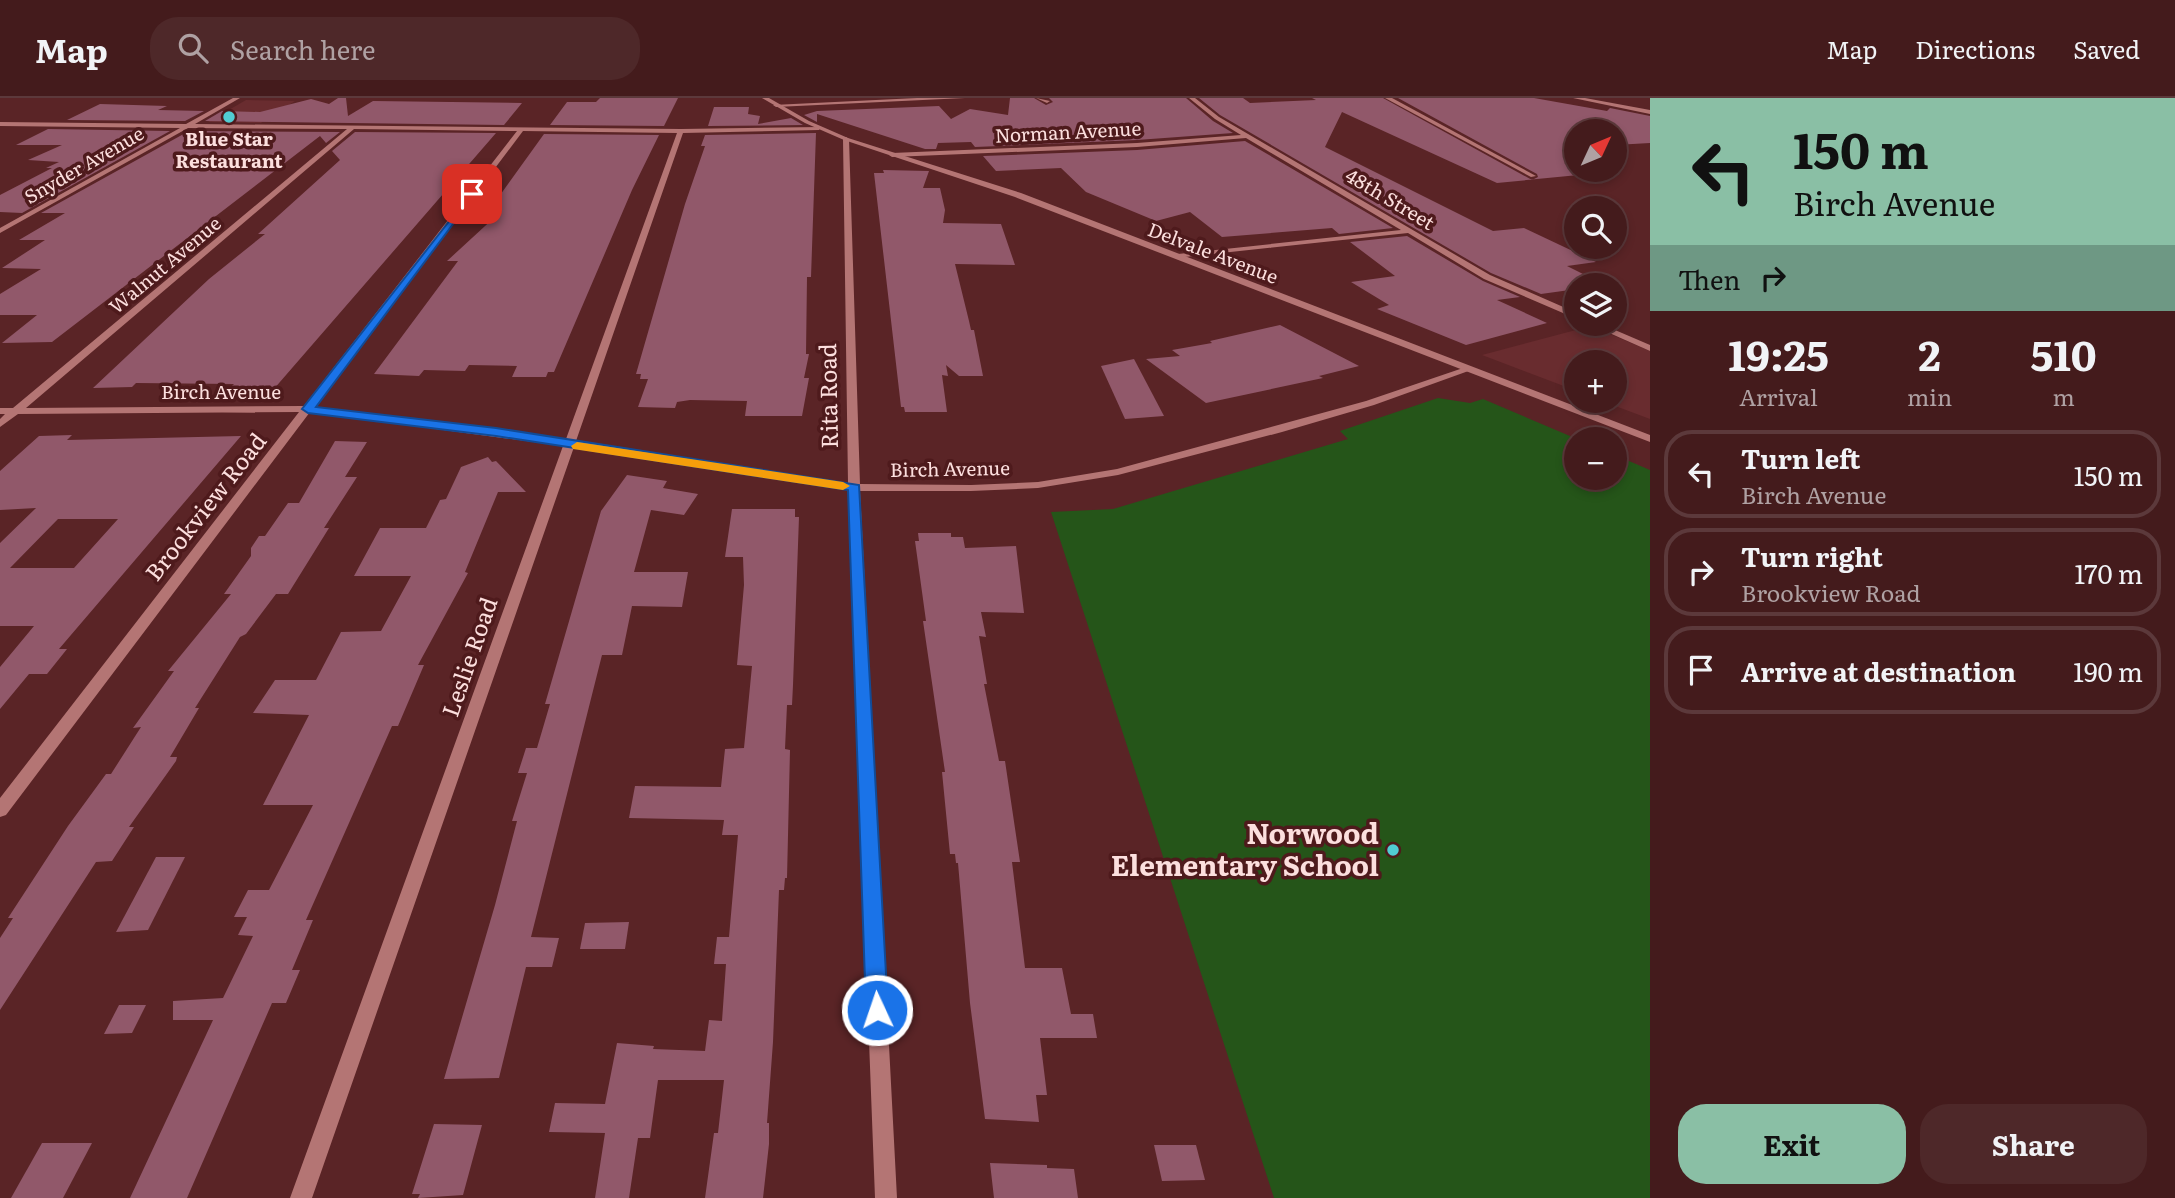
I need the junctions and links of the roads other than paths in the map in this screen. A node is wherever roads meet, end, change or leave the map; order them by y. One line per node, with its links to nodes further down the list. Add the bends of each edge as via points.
1 (237, 98): 12 (street, Snyder Avenue)
2 (765, 98): 9 (street, Delvale Avenue)
3 (962, 98): 9 (street)
4 (1039, 98): 8 (street)
5 (1192, 98): 17 (street, 48th Street)
6 (1388, 98): 20 (street)
7 (1576, 98): 10 (street)
8 (1047, 101)
9 (776, 104): 13 (street, Delvale Avenue)
10 (1650, 112)
11 (2, 125): 12 (street)
12 (184, 126): 14 (street); 22 (street, Snyder Avenue)
13 (819, 128): 16 (street); 18 (street, Delvale Avenue)
14 (351, 129): 15 (street); 32 (street, Walnut Avenue)
15 (521, 130): 16 (street); 30 (street, Brookview Road)
16 (681, 131): 35 (street, Leslie Road)
17 (1247, 136): 19 (street, Norman Avenue); 24 (street, 48th Street)
18 (846, 139): 19 (street, Delvale Avenue); 36 (street, Rita Road)
19 (892, 155): 25 (street, Delvale Avenue, via 1018,195)
20 (1533, 176)
21 (0, 222): 22 (street)
22 (14, 222): 23 (street, Snyder Avenue)
23 (0, 230)
24 (1409, 231): 25 (street); 26 (street, 48th Street, via 1487,277)
25 (1178, 257): 29 (street, Delvale Avenue)
26 (1564, 310)
27 (1622, 336): 28 (street)
28 (1650, 348)
29 (1469, 369): 34 (street, Delvale Avenue); 36 (street, Birch Avenue, via 1264,434 1078,480 984,487)
30 (308, 409): 32 (street, Birch Avenue); 35 (street, Birch Avenue); 37 (street, Brookview Road)
31 (0, 411): 32 (street, Birch Avenue)
32 (16, 411): 33 (street, Walnut Avenue)
33 (0, 424)
34 (1650, 439)
35 (568, 445): 36 (street, Birch Avenue); 38 (street, Leslie Road)
36 (854, 488): 39 (street, Rita Road)
37 (0, 810)
38 (301, 1198)
39 (886, 1198)

